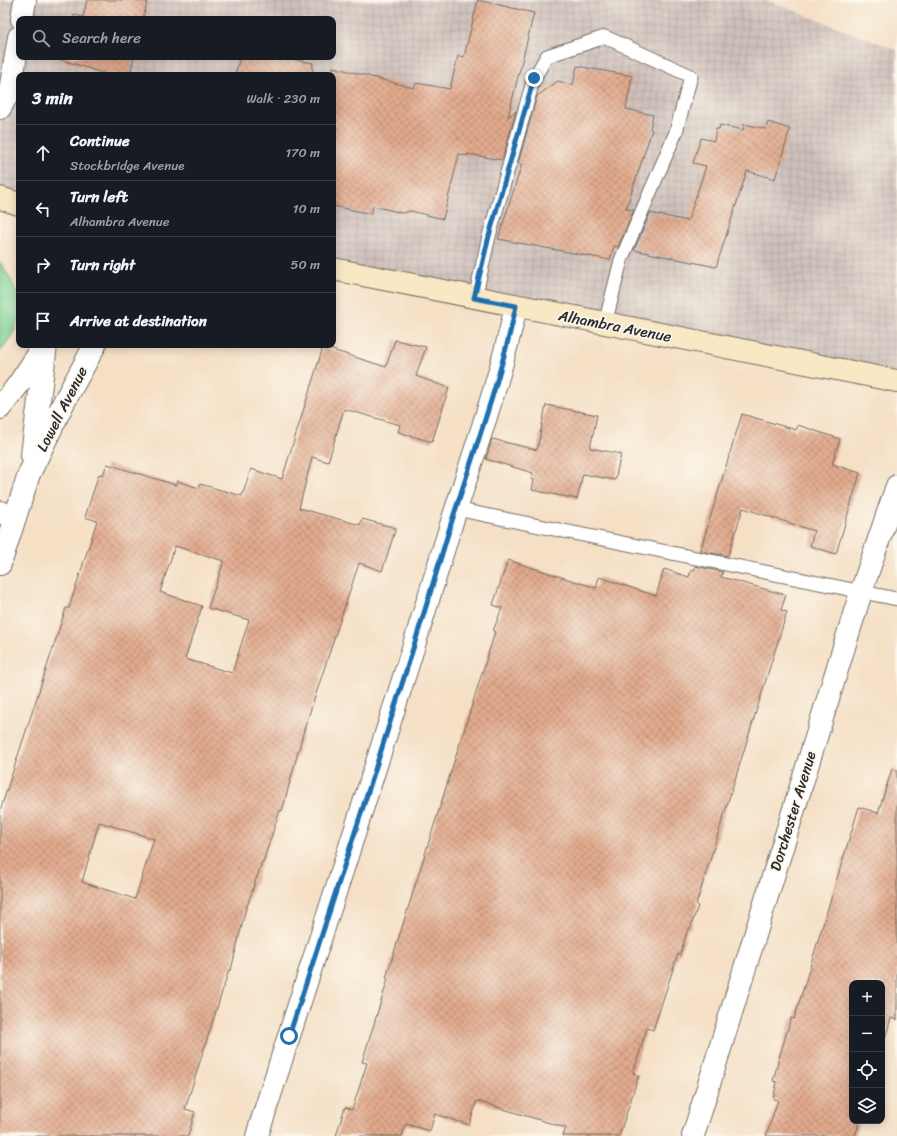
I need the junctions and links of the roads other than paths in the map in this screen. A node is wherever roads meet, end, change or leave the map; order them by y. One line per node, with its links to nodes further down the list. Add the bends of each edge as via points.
1 (25, 0): 2 (street)
2 (22, 16)
3 (16, 55): 4 (street, via 10,91)
4 (0, 108)
5 (0, 198): 6 (main road)
6 (16, 203)
7 (336, 270): 8 (main road, Alhambra Avenue)
8 (474, 298): 9 (main road, Alhambra Avenue); 10 (lane, via 534,78 548,56 605,37 691,76 676,132 621,260)
9 (516, 306): 10 (main road, Alhambra Avenue); 18 (street, via 506,352)
10 (605, 324): 14 (main road, Alhambra Avenue)
11 (43, 348): 15 (street)
12 (45, 348): 16 (street, Lowell Avenue)
13 (93, 348): 16 (street, Lowell Avenue)
14 (897, 381)
15 (0, 408)
16 (29, 474): 19 (street, Lowell Avenue)
17 (897, 486): 21 (street, Dorchester Avenue)
18 (456, 509): 21 (lane); 23 (street, via 399,699)
19 (7, 515): 20 (street, Lowell Avenue)
20 (0, 564)
21 (861, 592): 22 (lane); 24 (street, Dorchester Avenue)
22 (897, 599)
23 (258, 1136)
24 (693, 1136)

